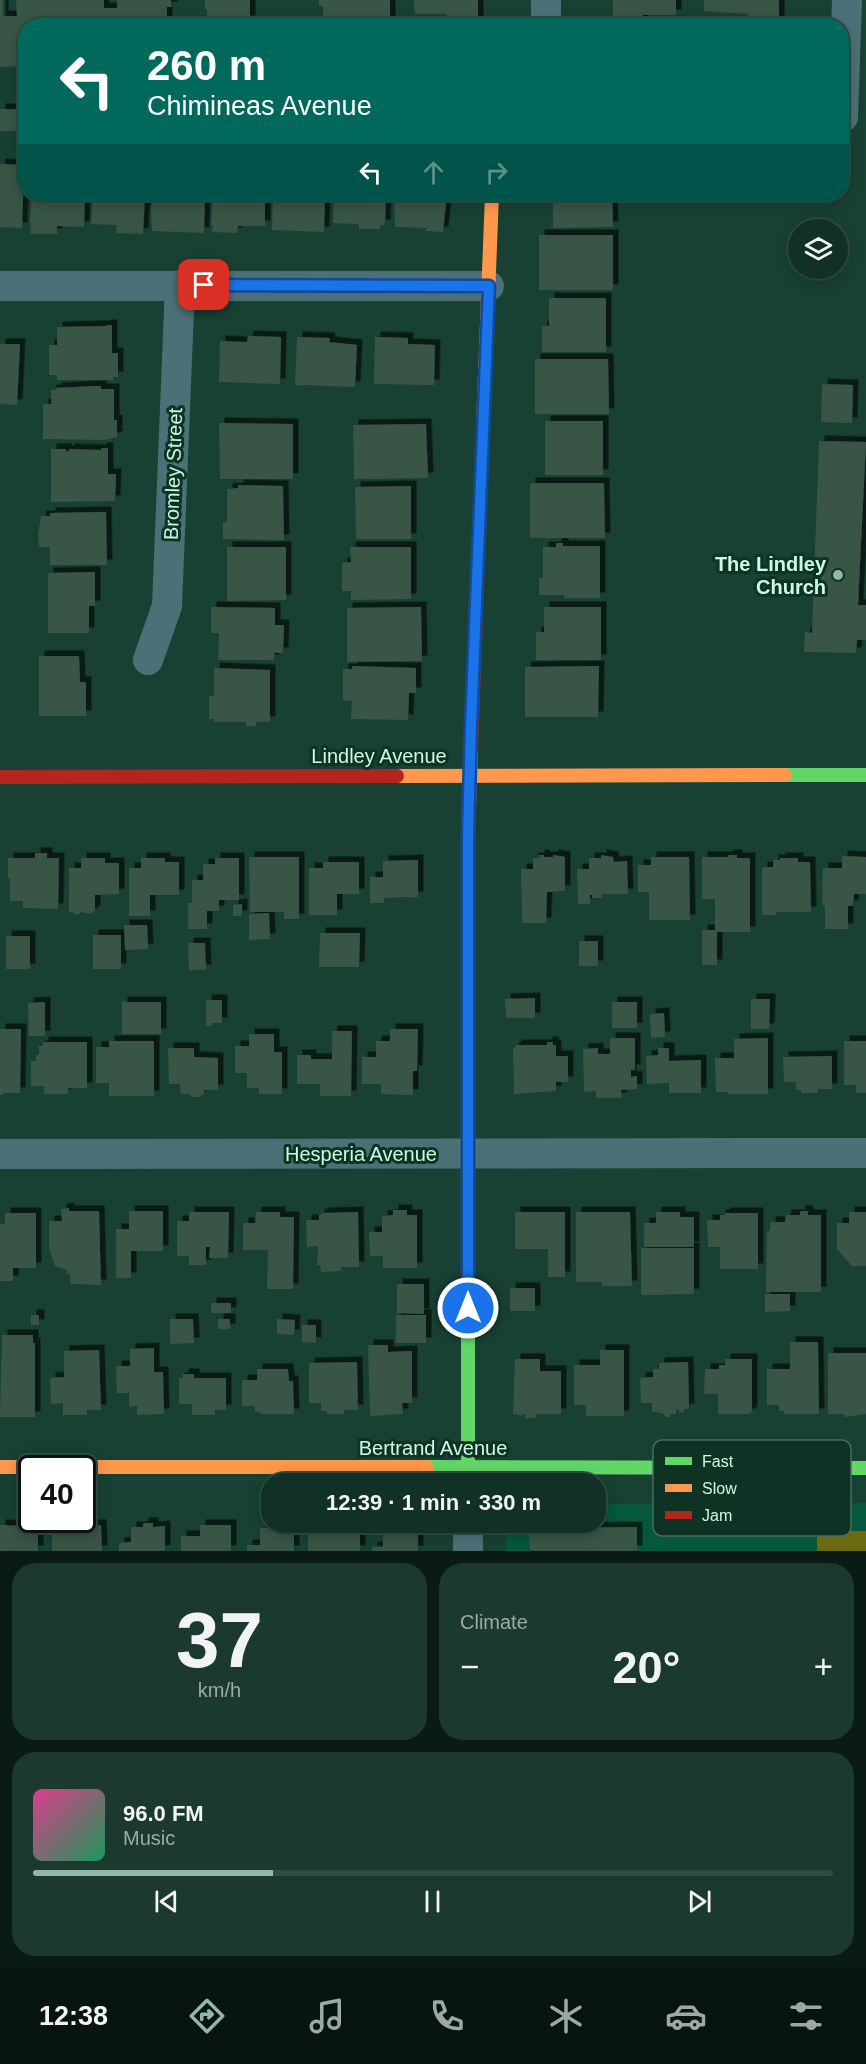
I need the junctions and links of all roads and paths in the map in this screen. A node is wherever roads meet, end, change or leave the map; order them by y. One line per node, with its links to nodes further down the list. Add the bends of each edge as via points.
1 (546, 0): 3 (street)
2 (846, 0): 4 (street)
3 (546, 18)
4 (847, 18)
5 (849, 88): 6 (street)
6 (850, 117)
7 (492, 201): 10 (street)
8 (180, 285): 9 (street); 10 (street); 11 (street, Bromley Street, via 167,606)
9 (0, 286)
10 (489, 286): 13 (street)
11 (148, 660)
12 (866, 775): 13 (street, Lindley Avenue)
13 (470, 776): 14 (street, Lindley Avenue); 17 (street)
14 (0, 777)
15 (866, 1153): 17 (street, Hesperia Avenue)
16 (0, 1154): 17 (street, Hesperia Avenue)
17 (468, 1154): 19 (street)
18 (0, 1467): 19 (street, Bertrand Avenue)
19 (468, 1468): 20 (street, Bertrand Avenue); 21 (street)
20 (653, 1468)
21 (468, 1473)
22 (468, 1533): 23 (street)
23 (468, 1551)

